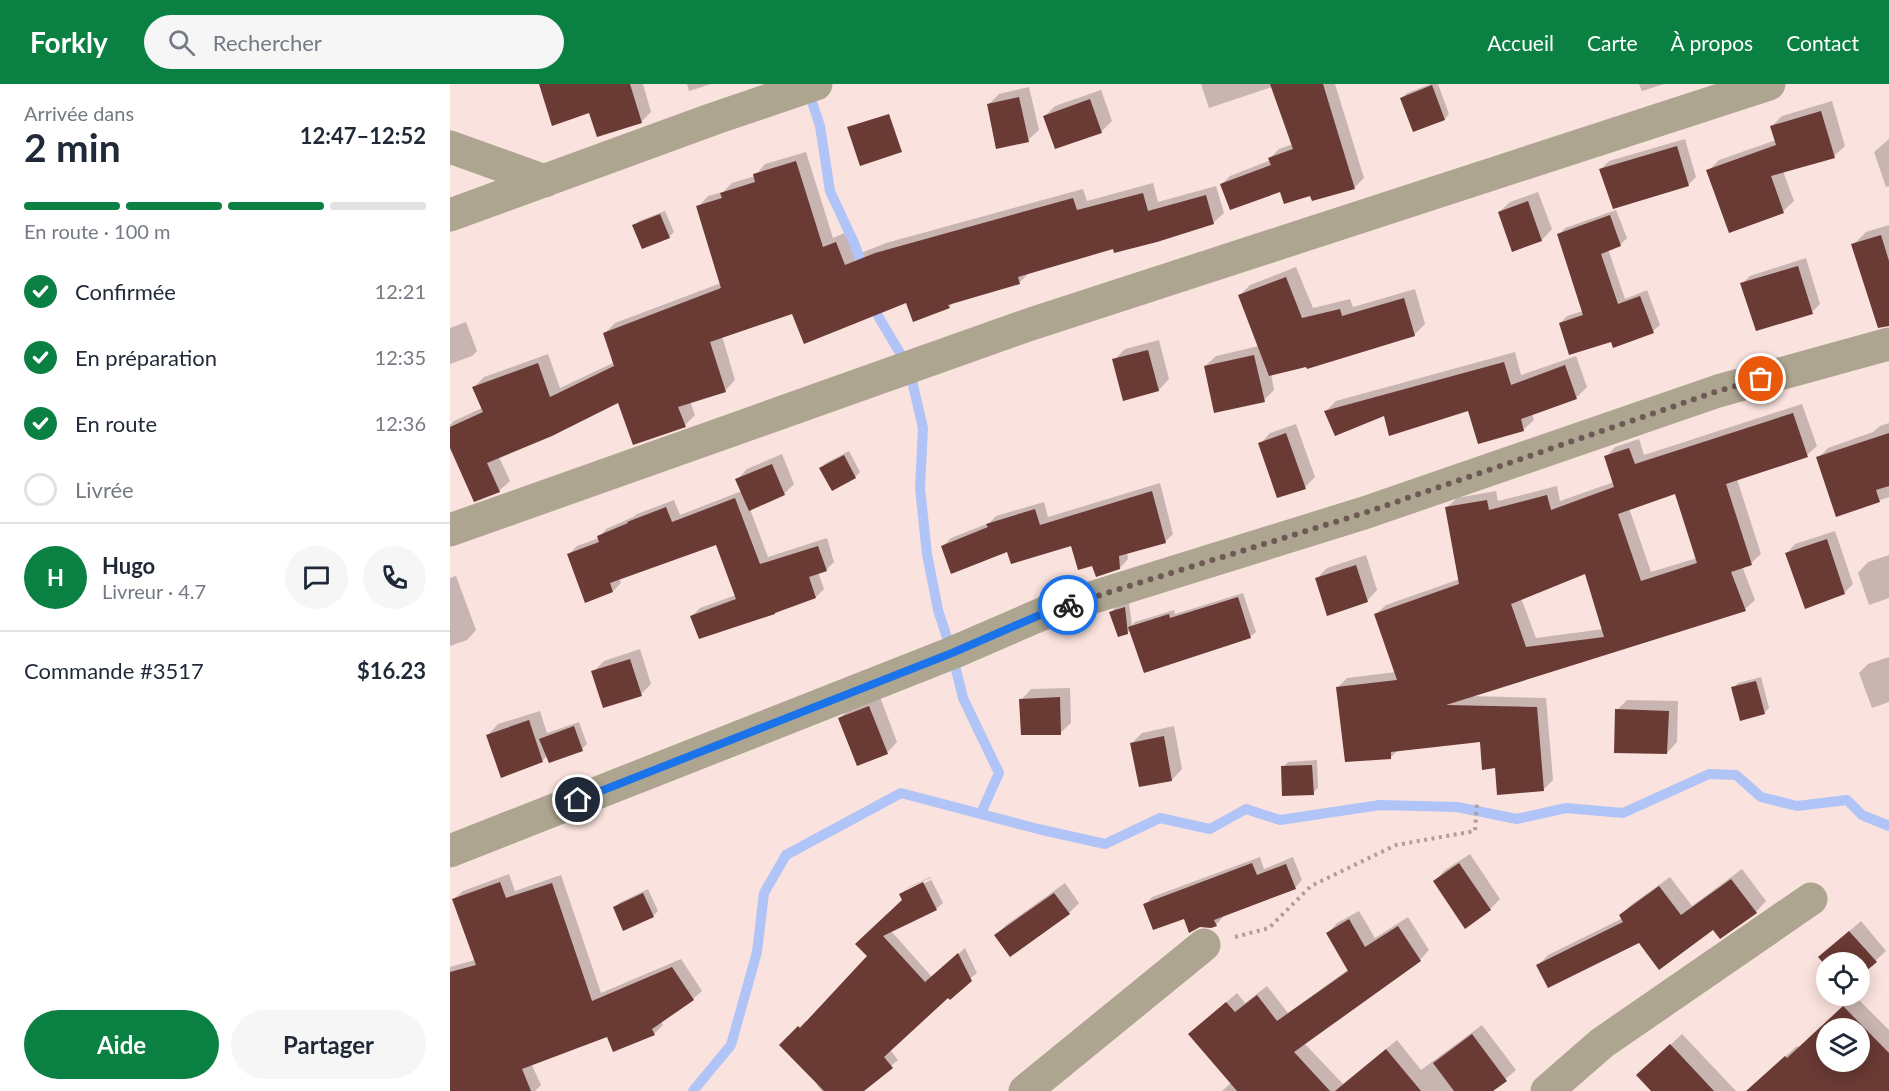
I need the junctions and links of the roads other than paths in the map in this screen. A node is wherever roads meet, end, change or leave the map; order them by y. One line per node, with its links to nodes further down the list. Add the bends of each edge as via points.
1 (816, 84): 4 (street)
2 (1768, 84): 7 (street, via 1031,324)
3 (450, 147): 4 (street)
4 (544, 181): 5 (street)
5 (450, 215)
6 (1889, 344): 8 (street, via 1718,391 1364,513 1049,611)
7 (450, 530)
8 (450, 851)
9 (1811, 899): 12 (street, via 1602,1043)
10 (1204, 945): 11 (street)
11 (1025, 1091)
12 (1547, 1091)

